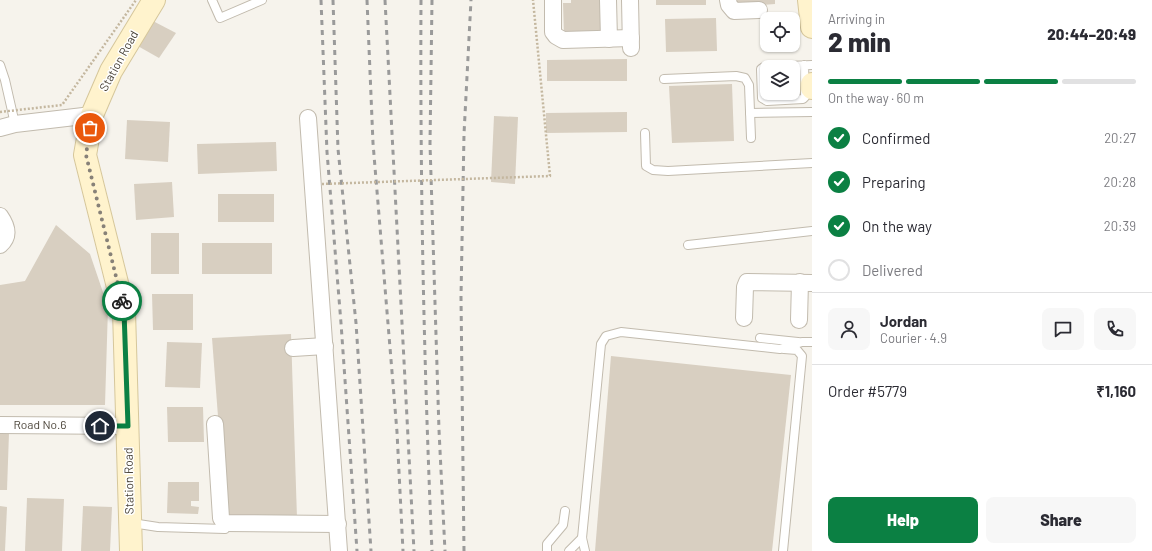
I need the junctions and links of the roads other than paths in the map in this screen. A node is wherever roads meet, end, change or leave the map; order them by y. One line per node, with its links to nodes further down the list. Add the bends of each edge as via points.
1 (154, 0): 18 (street, Station Road, via 112,71)
2 (212, 0): 3 (lane, via 220,18)
3 (262, 0)
4 (553, 0): 11 (street, via 554,32 559,38)
5 (608, 0): 11 (street)
6 (630, 0): 11 (street, via 631,44)
7 (728, 0): 9 (street, via 734,11)
8 (810, 3): 10 (street)
9 (759, 10)
10 (812, 27)
11 (609, 39)
12 (0, 65): 20 (lane, via 6,80)
13 (809, 72): 13 (lane, via 764,67 761,69 762,98 767,101 803,99); 15 (street)
14 (664, 79): 17 (lane, via 741,76 749,85)
15 (812, 88)
16 (812, 112): 17 (lane)
17 (750, 113): 22 (lane)
18 (92, 115): 20 (street); 39 (street, Station Road, via 86,155 124,311)
19 (308, 118): 34 (street)
20 (8, 126)
21 (645, 133): 23 (lane, via 646,166 653,170)
22 (751, 138)
23 (812, 163)
24 (0, 216): 26 (street, via 7,232 6,240)
25 (812, 231): 27 (lane)
26 (0, 245)
27 (688, 245)
28 (806, 282): 29 (street, via 747,282); 30 (street)
29 (744, 318)
30 (799, 320)
31 (760, 338): 32 (lane)
32 (802, 342): 33 (lane); 36 (lane)
33 (812, 342)
34 (325, 346): 35 (street); 42 (street)
35 (293, 348)
36 (780, 349): 44 (lane, via 621,332 606,336 601,344); 50 (lane, via 797,350 802,356)
37 (215, 424): 42 (street, via 221,518 224,523)
38 (0, 425): 39 (street, Road No.6)
39 (128, 426): 41 (street, Station Road)
40 (565, 511): 47 (lane, via 564,525 547,544)
41 (130, 523): 43 (lane, via 158,527); 45 (street, Station Road)
42 (338, 524): 46 (street)
43 (225, 529)
44 (582, 538): 48 (lane); 49 (lane)
45 (131, 551)
46 (339, 551)
47 (547, 551)
48 (569, 551)
49 (585, 551)
50 (783, 551)

